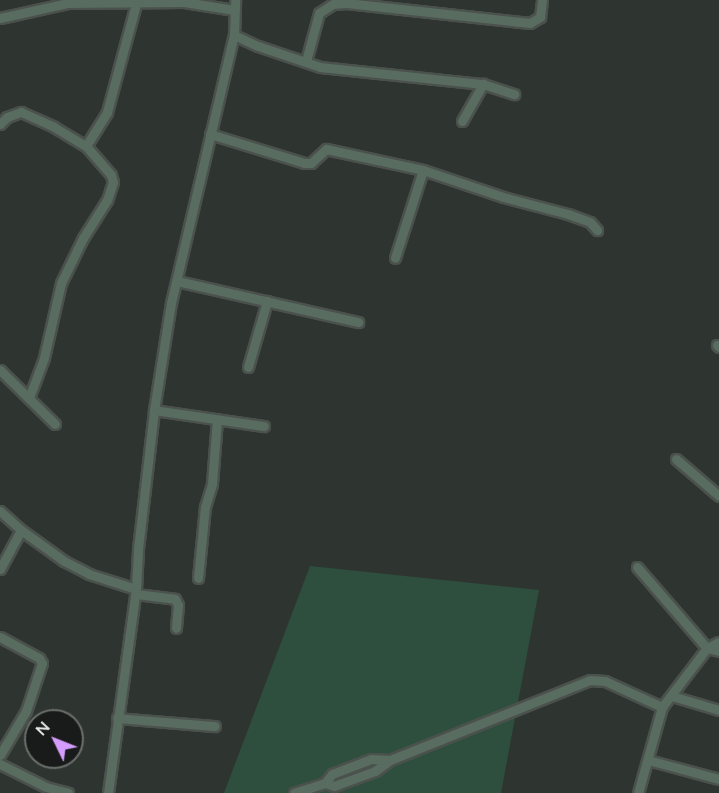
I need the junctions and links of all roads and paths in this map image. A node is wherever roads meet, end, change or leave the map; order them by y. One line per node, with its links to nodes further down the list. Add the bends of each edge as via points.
1 (235, 0): 5 (street)
2 (542, 0): 3 (street, via 540,17 530,23)
3 (346, 2): 8 (street, via 333,4 319,13)
4 (136, 4): 5 (street, via 184,2); 6 (street, via 68,3); 14 (street, via 107,112)
5 (234, 10): 7 (street)
6 (0, 18)
7 (234, 35): 8 (street); 13 (street)
8 (306, 61): 9 (street, via 341,71)
9 (483, 84): 10 (street); 11 (street)
10 (514, 94)
11 (462, 121)
12 (0, 123): 14 (street, via 21,112)
13 (210, 134): 15 (street, via 304,163 311,163 326,149); 18 (street)
14 (86, 146): 23 (street, via 111,175 112,189 62,283 44,358)
15 (423, 170): 16 (street, via 568,214 590,222); 17 (street)
16 (597, 230)
17 (395, 258)
18 (177, 281): 19 (street); 24 (street)
19 (267, 301): 20 (street); 21 (street)
20 (358, 322)
21 (248, 367)
22 (0, 370): 23 (street)
23 (29, 398): 26 (street)
24 (154, 410): 25 (street); 35 (street)
25 (217, 419): 27 (street); 34 (street)
26 (56, 424)
27 (264, 426)
28 (676, 459): 29 (street)
29 (719, 496)
30 (0, 511): 31 (street)
31 (21, 530): 33 (street); 35 (street, via 82,570)
32 (637, 567): 39 (street)
33 (0, 569)
34 (198, 578)
35 (136, 591): 36 (street, via 176,598); 44 (street)
36 (176, 628)
37 (0, 637): 46 (street, via 42,663 26,711)
38 (719, 642): 39 (street)
39 (707, 648): 40 (street); 41 (street)
40 (719, 651)
41 (672, 696): 42 (street); 43 (street)
42 (662, 707): 47 (street); 52 (street, via 605,681 590,680 390,760 375,771 334,786 326,783)
43 (719, 710)
44 (117, 718): 45 (street); 51 (street)
45 (215, 726)
46 (0, 755)
47 (648, 760): 49 (street); 53 (street)
48 (0, 764): 50 (street, via 46,787)
49 (719, 779)
50 (68, 793)
51 (108, 793)
52 (294, 793)
53 (638, 793)

